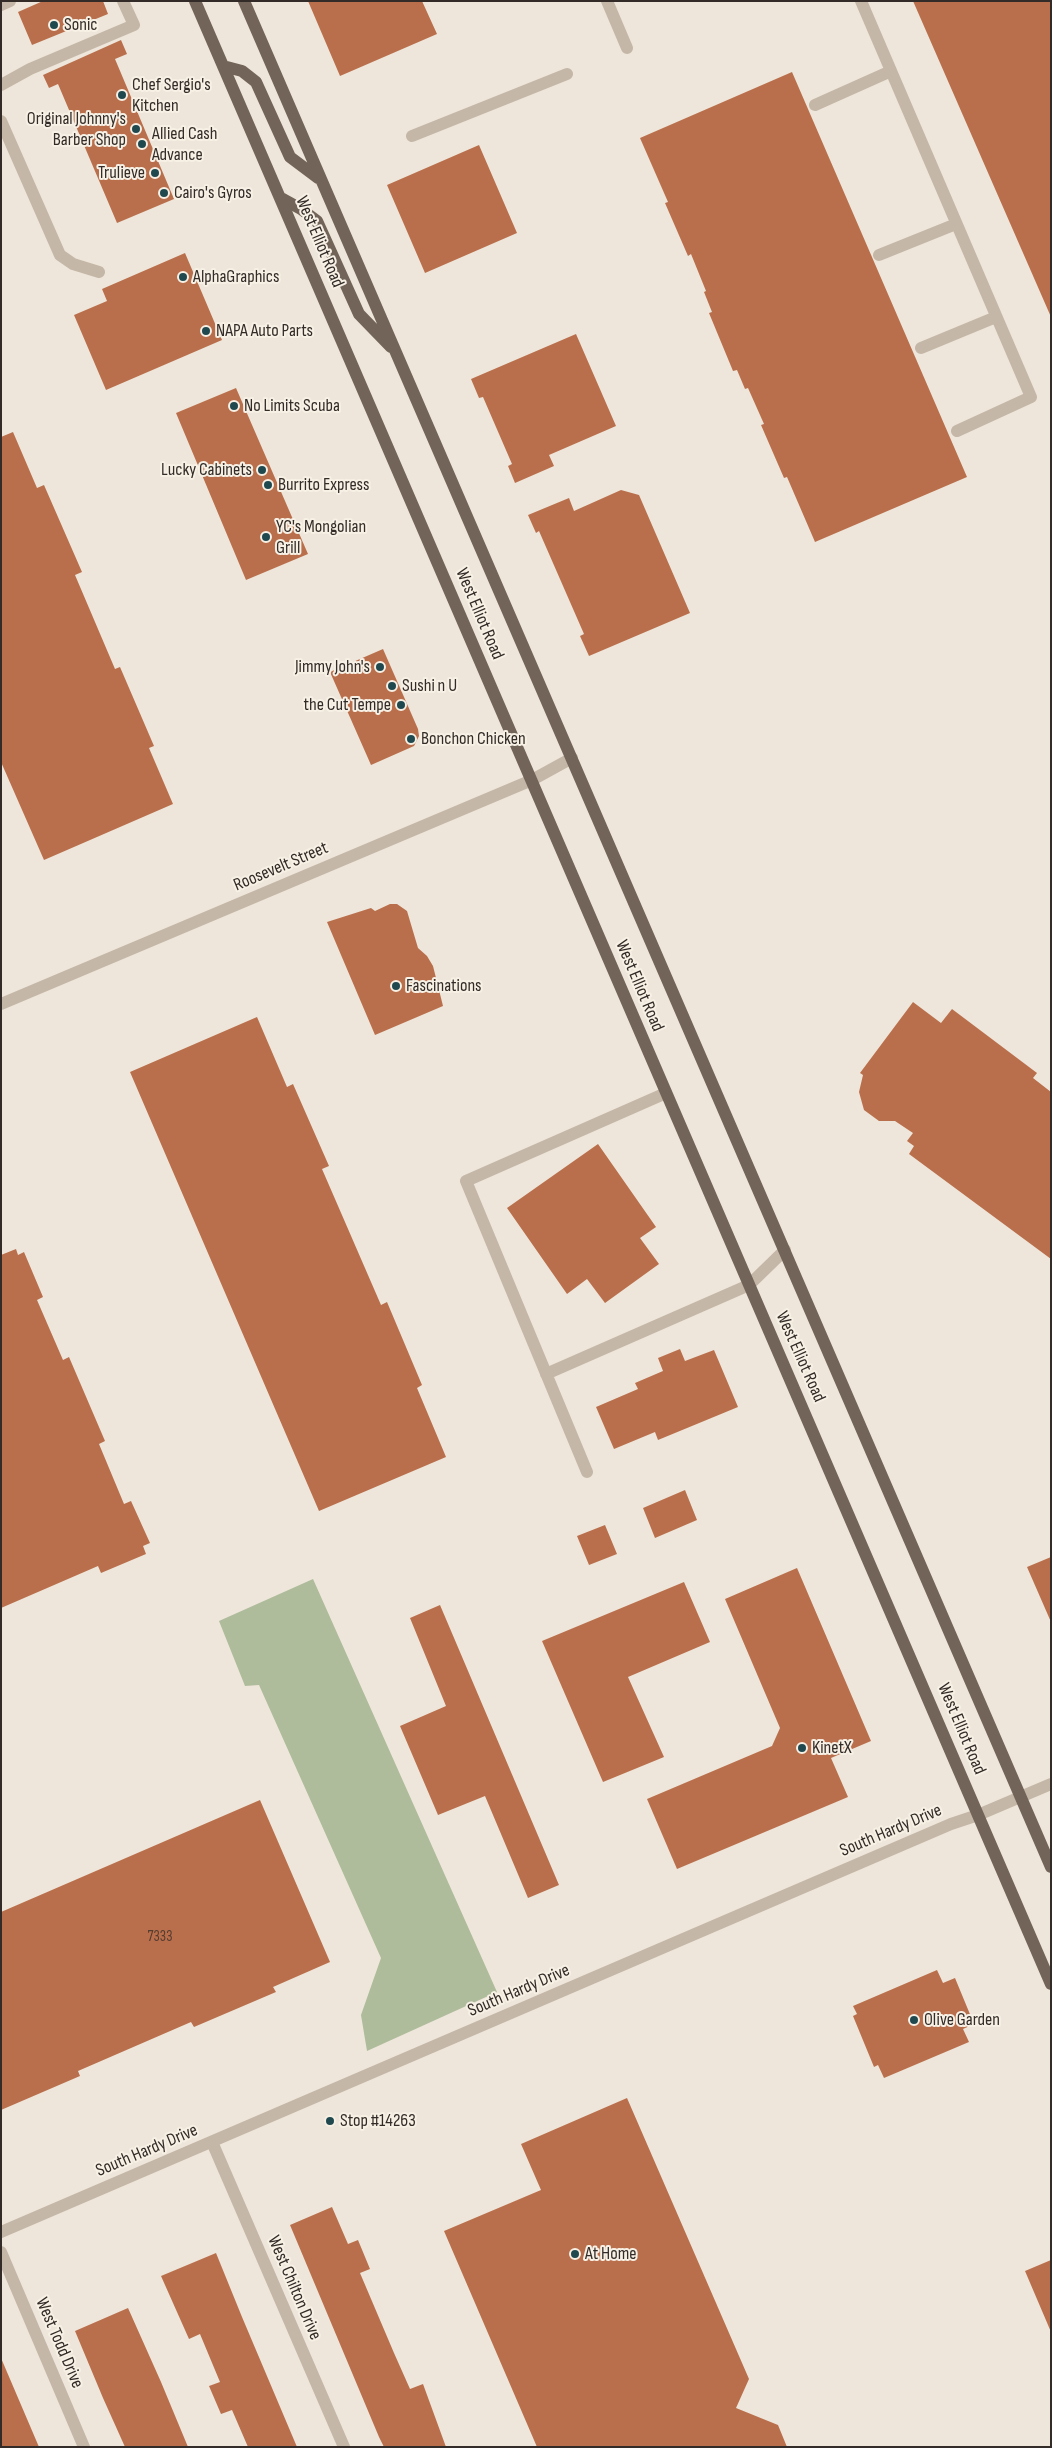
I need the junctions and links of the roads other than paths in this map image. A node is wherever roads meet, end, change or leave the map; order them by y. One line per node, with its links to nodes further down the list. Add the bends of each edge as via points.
1 (10, 1): 7 (street)
2 (123, 1): 12 (street, via 134,25 30,69)
3 (196, 1): 9 (main road, West Elliot Road)
4 (244, 1): 16 (main road, West Elliot Road)
5 (607, 1): 8 (street)
6 (861, 1): 10 (street)
7 (1, 5)
8 (627, 48)
9 (223, 66): 16 (main road, via 242,71 256,82 290,157); 17 (main road, West Elliot Road)
10 (892, 71): 13 (street); 18 (street)
11 (566, 74): 15 (street)
12 (1, 85)
13 (815, 105)
14 (1, 121): 20 (street, via 60,255 73,264)
15 (412, 136)
16 (320, 179): 23 (main road, West Elliot Road)
17 (281, 198): 23 (main road, via 317,221 359,314); 26 (main road, West Elliot Road)
18 (956, 224): 19 (street); 21 (street)
19 (879, 255)
20 (99, 272)
21 (996, 317): 22 (street); 24 (street, via 1031,397)
22 (921, 348)
23 (396, 353): 25 (main road, West Elliot Road)
24 (956, 431)
25 (572, 758): 26 (street, Roosevelt Street); 29 (main road, West Elliot Road)
26 (532, 780): 27 (street, Roosevelt Street); 28 (main road, West Elliot Road)
27 (1, 1004)
28 (666, 1093): 30 (main road, West Elliot Road); 31 (street, via 466,1181)
29 (785, 1250): 30 (street); 34 (main road, West Elliot Road)
30 (749, 1286): 31 (street); 35 (main road, West Elliot Road)
31 (546, 1374): 32 (street)
32 (587, 1472)
33 (1051, 1784): 34 (street, South Hardy Drive)
34 (1020, 1797): 35 (street, South Hardy Drive); 36 (main road, West Elliot Road)
35 (978, 1815): 37 (main road, West Elliot Road); 38 (street, South Hardy Drive, via 950,1824)
36 (1051, 1867)
37 (1051, 1984)
38 (212, 2142): 39 (street, South Hardy Drive); 42 (street, West Chilton Drive)
39 (1, 2232)
40 (1, 2252): 41 (street, West Todd Drive)
41 (84, 2447)
42 (344, 2447)

